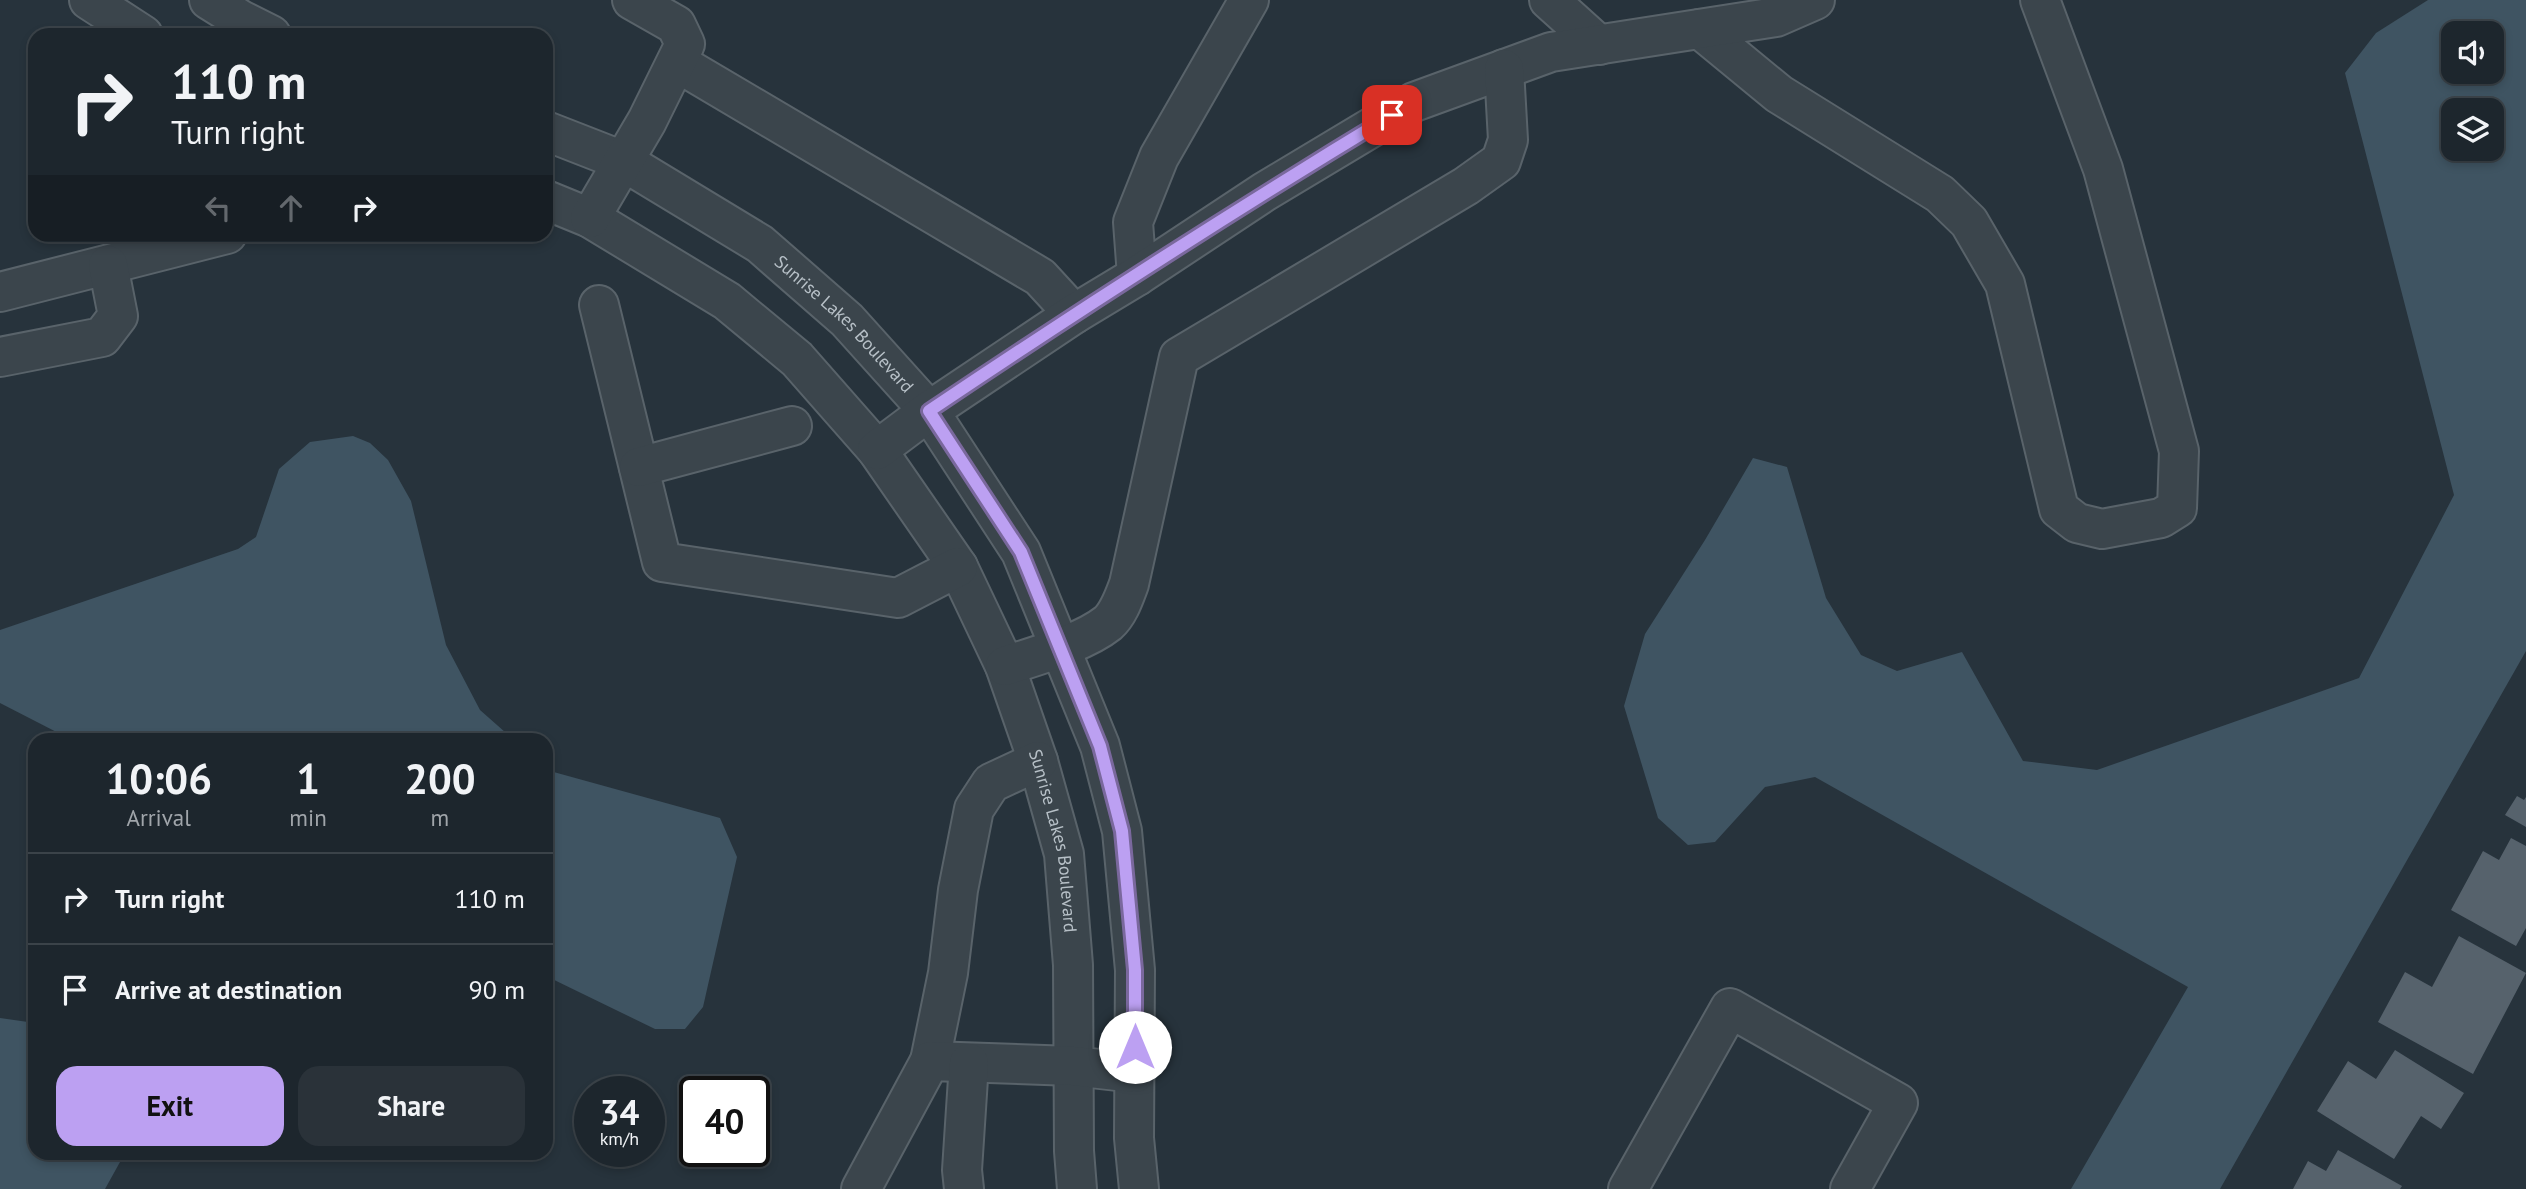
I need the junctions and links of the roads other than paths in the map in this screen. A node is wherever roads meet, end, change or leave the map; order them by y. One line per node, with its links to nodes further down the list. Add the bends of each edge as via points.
1 (89, 0): 9 (street)
2 (209, 0): 8 (street)
3 (632, 0): 12 (street, via 676,25 685,44)
4 (1249, 0): 20 (street, via 1159,157 1133,222)
5 (1549, 0): 11 (street)
6 (1815, 0): 10 (street, via 1776,17)
7 (2040, 0): 10 (street, via 2103,169 2179,451 2177,508 2161,518 2102,529 2077,523 2059,509 2005,284 1969,222 1940,194 1779,94)
8 (255, 18)
9 (132, 28)
10 (1700, 29): 11 (street)
11 (1599, 45): 13 (street, via 1550,52)
12 (678, 63): 15 (street); 23 (street, via 1040,276)
13 (1504, 69): 20 (street, via 1414,102 1264,192); 30 (street, via 1508,140 1501,162 1179,357 1122,603 1107,624)
14 (553, 134): 15 (street, Sunrise Lakes Boulevard)
15 (623, 161): 17 (street); 25 (street, Sunrise Lakes Boulevard, via 760,244 847,320)
16 (553, 203): 17 (street, Sunrise Lakes Boulevard)
17 (590, 218): 27 (street, Sunrise Lakes Boulevard, via 727,302 797,359)
18 (196, 242): 19 (street)
19 (107, 265): 21 (street); 24 (street, via 118,316 102,337)
20 (1137, 276): 23 (street)
21 (0, 292)
22 (599, 305): 28 (street)
23 (1074, 314): 25 (street)
24 (0, 357)
25 (929, 411): 27 (street); 30 (street, Sunrise Lakes Boulevard, via 1021,552)
26 (792, 426): 28 (street)
27 (877, 450): 29 (street, Sunrise Lakes Boulevard)
28 (639, 467): 29 (street, via 662,562 898,598)
29 (958, 567): 31 (street, Sunrise Lakes Boulevard)
30 (1062, 648): 31 (street); 36 (street, Sunrise Lakes Boulevard, via 1100,746 1122,831 1135,970)
31 (1004, 666): 32 (street, Sunrise Lakes Boulevard)
32 (1038, 761): 33 (street, via 991,783 974,809); 35 (street, Sunrise Lakes Boulevard, via 1064,854 1073,965)
33 (930, 1061): 34 (street); 37 (street)
34 (969, 1063): 35 (street); 38 (street)
35 (1073, 1066): 36 (street); 39 (street, Sunrise Lakes Boulevard)
36 (1135, 1073): 40 (street, Sunrise Lakes Boulevard)
37 (861, 1189)
38 (964, 1189)
39 (1077, 1189)
40 (1139, 1189)
41 (1628, 1189): 42 (street, via 1730,1008 1898,1103)
42 (1850, 1189)

